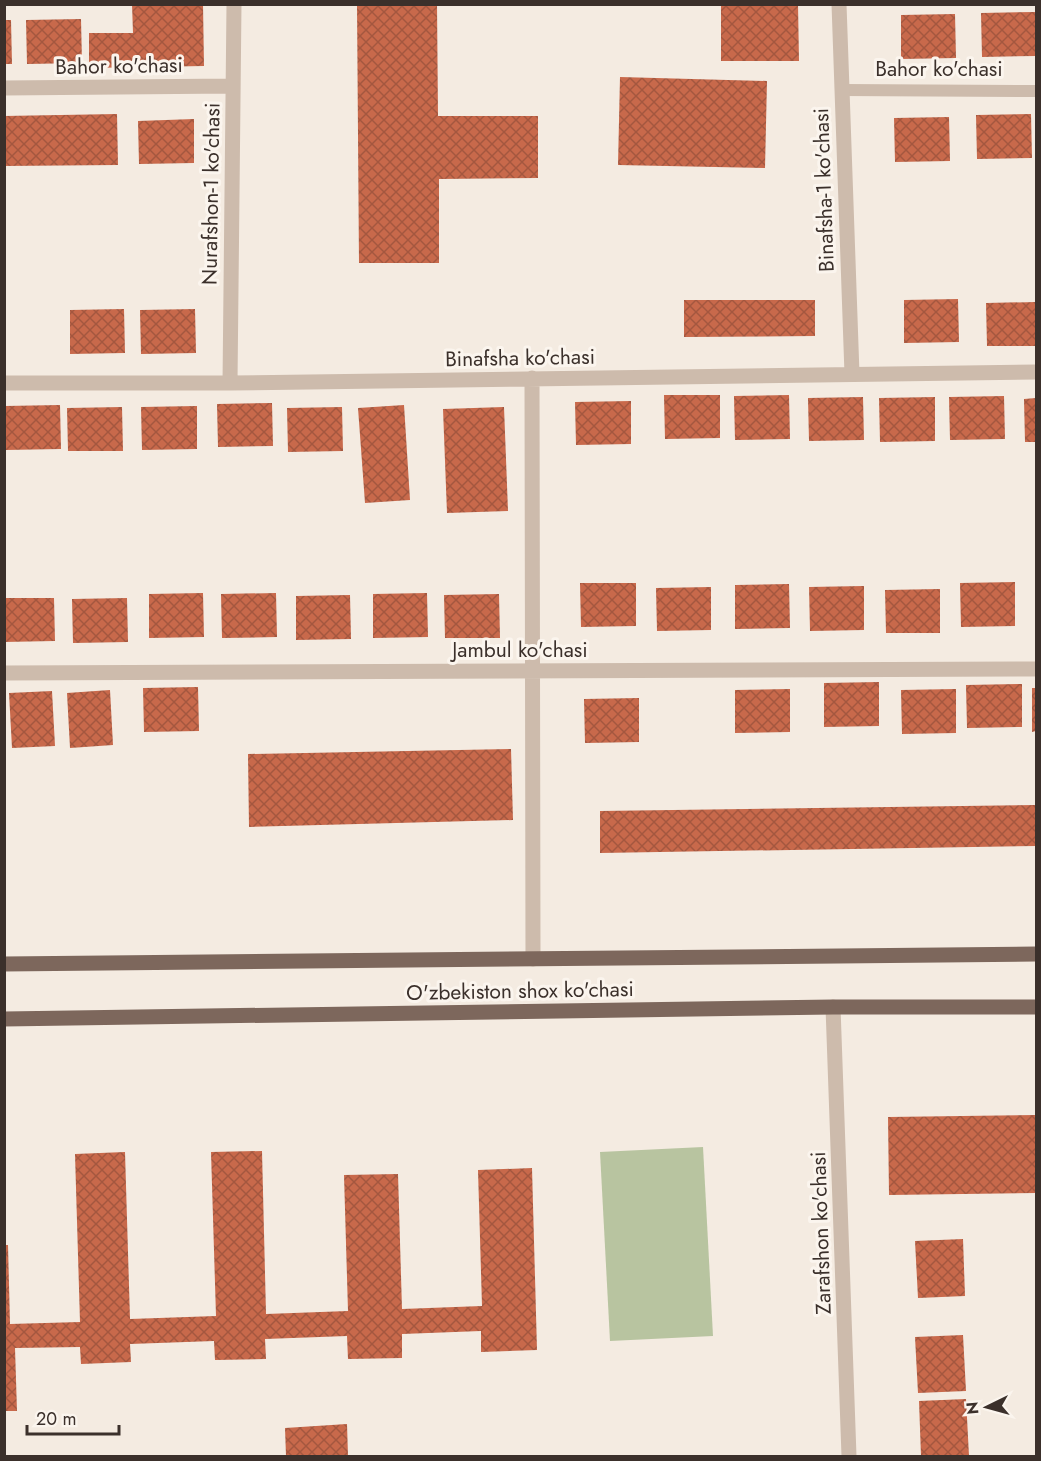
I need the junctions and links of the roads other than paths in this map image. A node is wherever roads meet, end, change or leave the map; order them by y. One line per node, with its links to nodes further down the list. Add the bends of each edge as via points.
1 (234, 4): 3 (street, Nurafshon-1 ko'chasi)
2 (838, 4): 5 (street, Binafsha-1 ko'chasi)
3 (233, 86): 4 (street, Bahor ko'chasi); 11 (street, Nurafshon-1 ko'chasi)
4 (4, 88)
5 (842, 90): 6 (lane, Bahor ko'chasi); 8 (street, Binafsha-1 ko'chasi)
6 (1036, 91)
7 (1036, 372): 8 (street, Binafsha ko'chasi)
8 (852, 374): 9 (street, Binafsha ko'chasi)
9 (532, 378): 11 (street, Binafsha ko'chasi); 13 (street)
10 (4, 383): 11 (street, Binafsha ko'chasi)
11 (230, 383)
12 (1036, 669): 13 (street, Jambul ko'chasi)
13 (532, 671): 14 (street, Jambul ko'chasi); 16 (street)
14 (4, 673)
15 (1036, 954): 16 (main road, O'zbekiston shox ko'chasi)
16 (533, 959): 17 (main road, O'zbekiston shox ko'chasi)
17 (4, 963)
18 (833, 1007): 19 (main road, O'zbekiston shox ko'chasi); 20 (main road, O'zbekiston shox ko'chasi); 21 (street, Zarafshon ko'chasi)
19 (1036, 1007)
20 (4, 1019)
21 (849, 1456)

